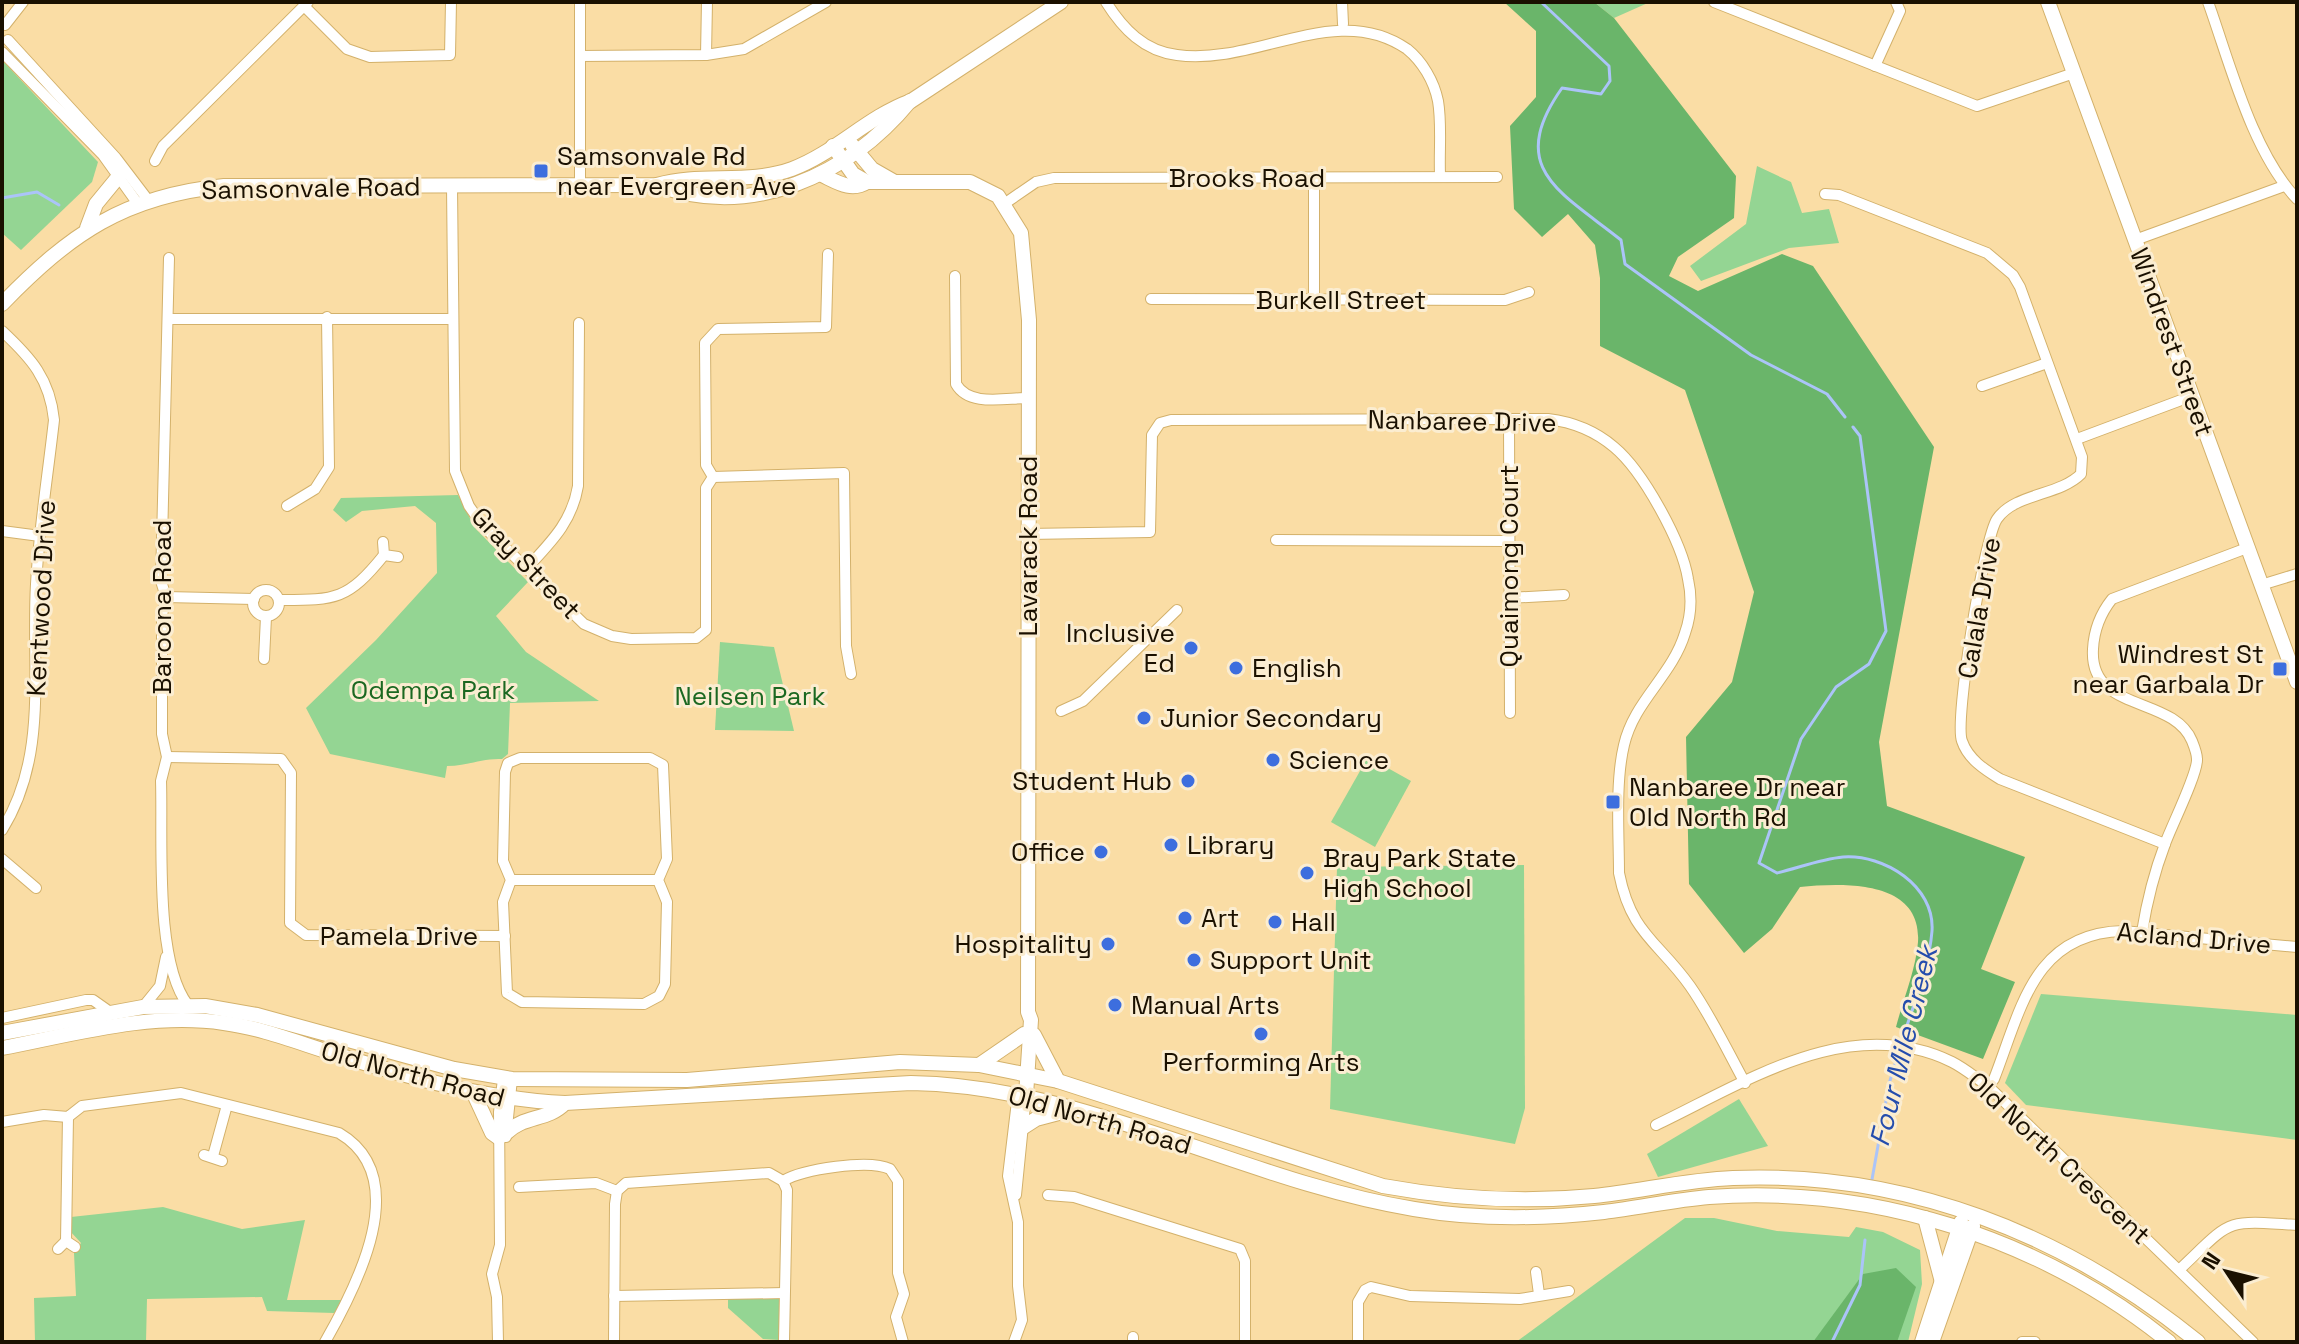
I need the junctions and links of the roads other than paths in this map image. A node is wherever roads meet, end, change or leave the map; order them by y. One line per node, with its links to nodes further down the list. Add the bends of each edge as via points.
1 (23, 2): 14 (street)
2 (451, 2): 13 (street, via 450,55 370,57 347,49)
3 (580, 2): 18 (street)
4 (707, 2): 17 (street)
5 (826, 2): 17 (street, via 744,49)
6 (1061, 2): 21 (main road, Samsonvale Road)
7 (1106, 2): 15 (street, via 1137,42 1177,55 1218,52)
8 (1342, 2): 15 (street)
9 (1714, 2): 19 (street)
10 (1896, 2): 19 (street, via 1900,11)
11 (2048, 2): 20 (main road, Windrest Street)
12 (2208, 2): 37 (street, via 2251,122)
13 (306, 4): 26 (street, via 163,146)
14 (4, 24): 16 (street)
15 (1343, 24): 27 (street, via 1391,37 1421,60 1438,100)
16 (4, 46): 29 (street); 40 (street, via 116,158)
17 (706, 55): 18 (street)
18 (580, 56): 34 (street)
19 (1875, 66): 20 (street, via 1977,106)
20 (2074, 73): 43 (main road, Windrest Street)
21 (911, 101): 22 (main road, Samsonvale Road); 24 (main road, Samsonvale Road)
22 (847, 137): 23 (main road, Samsonvale Road); 24 (main road)
23 (833, 146): 25 (main road); 35 (main road, Samsonvale Road, via 775,174 680,178)
24 (856, 150): 25 (main road, Samsonvale Road); 32 (main road, via 872,169)
25 (843, 160): 28 (main road, Samsonvale Road); 33 (main road)
26 (155, 161)
27 (1440, 174): 30 (street, Brooks Road); 31 (street, Brooks Road)
28 (822, 175): 33 (main road, Lavarack Road, via 852,187); 35 (main road, Samsonvale Road, via 785,190 742,197 678,193)
29 (119, 176): 40 (street); 42 (main road, via 96,204)
30 (1497, 177)
31 (1314, 179): 41 (street, Brooks Road, via 1054,178 1036,182); 49 (street)
32 (893, 181): 33 (main road, Lavarack Road); 41 (main road, Lavarack Road, via 970,182)
33 (867, 182)
34 (580, 185): 35 (main road, Samsonvale Road); 36 (main road, Samsonvale Road)
35 (657, 185)
36 (452, 186): 40 (main road, Samsonvale Road, via 224,186); 53 (street, Gray Street)
37 (2284, 186): 39 (street); 43 (street)
38 (1825, 194): 56 (street, Calala Drive, via 1987,253 2001,263 2020,287)
39 (2297, 199)
40 (143, 202): 42 (main road, Samsonvale Road)
41 (1004, 204): 59 (main road, Lavarack Road, via 1021,233 1025,253)
42 (87, 228): 50 (main road, Samsonvale Road)
43 (2135, 240): 58 (main road, Windrest Street)
44 (828, 254): 62 (street, via 826,327 718,329 709,335 704,418 706,465)
45 (169, 258): 52 (street, Baroona Road)
46 (955, 276): 59 (street, via 960,392 975,399)
47 (1529, 292): 49 (street, Burkell Street, via 1505,300)
48 (1151, 299): 49 (street, Burkell Street)
49 (1314, 301)
50 (2, 304)
51 (327, 317): 52 (street); 53 (street); 63 (street, via 329,467 315,489)
52 (169, 319): 77 (street, Baroona Road, via 161,581)
53 (452, 319): 73 (street, Gray Street, via 455,471 483,526)
54 (579, 323): 73 (street, via 575,506 567,524)
55 (2, 331): 66 (street, Kentwood Drive, via 41,372 52,395 54,420)
56 (2047, 363): 57 (street); 61 (street, Calala Drive)
57 (1982, 386)
58 (2192, 396): 61 (street); 70 (main road, Windrest Street)
59 (1027, 398): 65 (main road, Lavarack Road)
60 (1509, 419): 65 (street, Nanbaree Drive, via 1171,420 1160,423 1152,435 1150,532); 68 (street, Quaimong Court); 110 (street, Nanbaree Drive, via 1566,421 1617,449 1644,483 1683,558 1691,597 1685,635 1674,663 1636,712 1623,749 1619,873 1638,928 1701,1003)
61 (2077, 439): 90 (street, Calala Drive, via 2081,474 2072,483 2004,512 1991,530 1959,727 1962,741 1983,769 2000,779)
62 (713, 477): 73 (street, Gray Street, via 706,488 706,630 696,638 612,636 572,615); 84 (street, via 844,473 846,646)
63 (287, 506)
64 (2, 531): 66 (street)
65 (1028, 534): 104 (main road, Lavarack Road)
66 (40, 536): 89 (street, Kentwood Drive, via 32,754)
67 (1276, 540): 68 (street)
68 (1508, 541): 78 (street, Quaimong Court)
69 (383, 542): 71 (street)
70 (2247, 548): 75 (main road, Windrest Street); 90 (street, via 2112,599 2094,636 2097,678 2111,692 2177,722 2191,738 2198,760)
71 (384, 555): 72 (street); 80 (street, via 334,600)
72 (398, 557)
73 (527, 568)
74 (2297, 574): 75 (street)
75 (2261, 585): 85 (main road, Windrest Street)
76 (1564, 595): 78 (street)
77 (166, 597): 79 (street); 88 (street, Baroona Road, via 162,734)
78 (1509, 598): 87 (street, Quaimong Court)
79 (254, 599): 80 (street, via 266,589); 82 (street, via 256,613)
80 (279, 600): 82 (street, via 276,613)
81 (1177, 610): 86 (street, via 1083,701)
82 (266, 617): 83 (street)
83 (264, 659)
84 (851, 674)
85 (2297, 682)
86 (1061, 711)
87 (1510, 713)
88 (167, 757): 96 (street, Pamela Drive, via 281,759 291,773 290,923 306,935); 98 (street, Baroona Road, via 161,781)
89 (2, 830)
90 (2165, 844): 95 (street)
91 (2, 859): 94 (street)
92 (511, 880): 93 (street); 93 (street, via 503,861 504,775 508,763 520,758 661,762 667,859); 96 (street, via 503,902)
93 (658, 880): 96 (street, via 667,902 665,984 648,1003 515,1001 505,987)
94 (36, 888)
95 (2142, 932): 97 (street, Acland Drive); 111 (street, Acland Drive, via 2088,934 2051,957 2032,983)
96 (505, 936)
97 (2297, 947)
98 (166, 955): 99 (street, Baroona Road, via 174,986); 100 (street, Baroona Road, via 160,986)
99 (188, 1005): 100 (main road, Old North Road); 108 (main road, Old North Road, via 257,1015)
100 (143, 1007): 101 (main road, Old North Road)
101 (110, 1012): 102 (street, Old North Road, via 86,1000); 103 (main road, Old North Road)
102 (2, 1018)
103 (2, 1033)
104 (1028, 1033): 106 (main road); 107 (main road, Lavarack Road); 109 (main road)
105 (2, 1048): 112 (main road, Old North Road, via 138,1022 203,1020 252,1029)
106 (979, 1065): 107 (main road, Old North Road); 108 (main road, Old North Road, via 900,1062 687,1080)
107 (1024, 1072): 109 (main road, Old North Road); 113 (main road, Lavarack Road)
108 (508, 1079): 114 (street)
109 (1058, 1081): 129 (main road, Old North Road, via 1383,1186 1436,1196 1510,1201 1782,1177 1869,1187)
110 (1745, 1083): 111 (street, Old North Crescent, via 1812,1053 1879,1044 1953,1062); 120 (street, Old North Crescent)
111 (1988, 1086): 134 (street, Old North Crescent)
112 (474, 1094): 114 (main road, Old North Road); 122 (main road, via 492,1133)
113 (1022, 1094): 115 (main road, Old North Road, via 911,1083); 117 (main road, Old North Road); 121 (street); 128 (street, via 1008,1176)
114 (505, 1099): 115 (main road, Old North Road); 122 (street)
115 (565, 1103): 122 (main road, via 554,1115 521,1122)
116 (227, 1105): 118 (street, via 181,1093 82,1106); 123 (street); 141 (street, via 339,1133 358,1144 369,1164 376,1220 356,1282)
117 (1074, 1109): 121 (main road); 130 (main road, Old North Road, via 1332,1190 1450,1214 1561,1216 1763,1196 1866,1204)
118 (68, 1117): 119 (street); 133 (street)
119 (2, 1122)
120 (1656, 1125)
121 (1022, 1128): 128 (street)
122 (503, 1136): 142 (street, via 500,1245 492,1274)
123 (213, 1157)
124 (783, 1181): 126 (street, via 769,1173 648,1180 626,1183); 138 (street); 145 (street, via 802,1171 877,1165 896,1176 898,1273 904,1294 896,1323)
125 (519, 1187): 126 (street, via 596,1183)
126 (617, 1191): 140 (street)
127 (1048, 1195): 147 (street, via 1074,1197 1240,1249 1245,1261)
128 (1015, 1201): 146 (street, via 1022,1320)
129 (1971, 1212): 132 (main road); 154 (main road, Old North Road, via 2030,1235 2109,1277)
130 (1925, 1218): 132 (main road, Old North Road); 136 (main road)
131 (2297, 1225): 134 (street, via 2241,1221 2224,1227)
132 (1965, 1230): 136 (main road); 150 (main road); 153 (main road, Old North Road, via 2058,1269)
133 (66, 1246)
134 (2180, 1269): 155 (street, Old North Crescent)
135 (1536, 1272): 139 (street)
136 (1942, 1282): 149 (main road)
137 (1569, 1291): 139 (street)
138 (784, 1293): 140 (street); 144 (street)
139 (1539, 1294): 148 (street, via 1520,1299 1410,1296 1371,1287 1358,1302)
140 (614, 1296): 143 (street)
141 (325, 1342)
142 (498, 1342)
143 (614, 1342)
144 (784, 1342)
145 (903, 1342)
146 (1014, 1342)
147 (1245, 1342)
148 (1358, 1342)
149 (1922, 1342)
150 (1932, 1342)
151 (2022, 1342): 152 (street)
152 (2035, 1342)
153 (2169, 1342)
154 (2198, 1342)
155 (2253, 1342)

